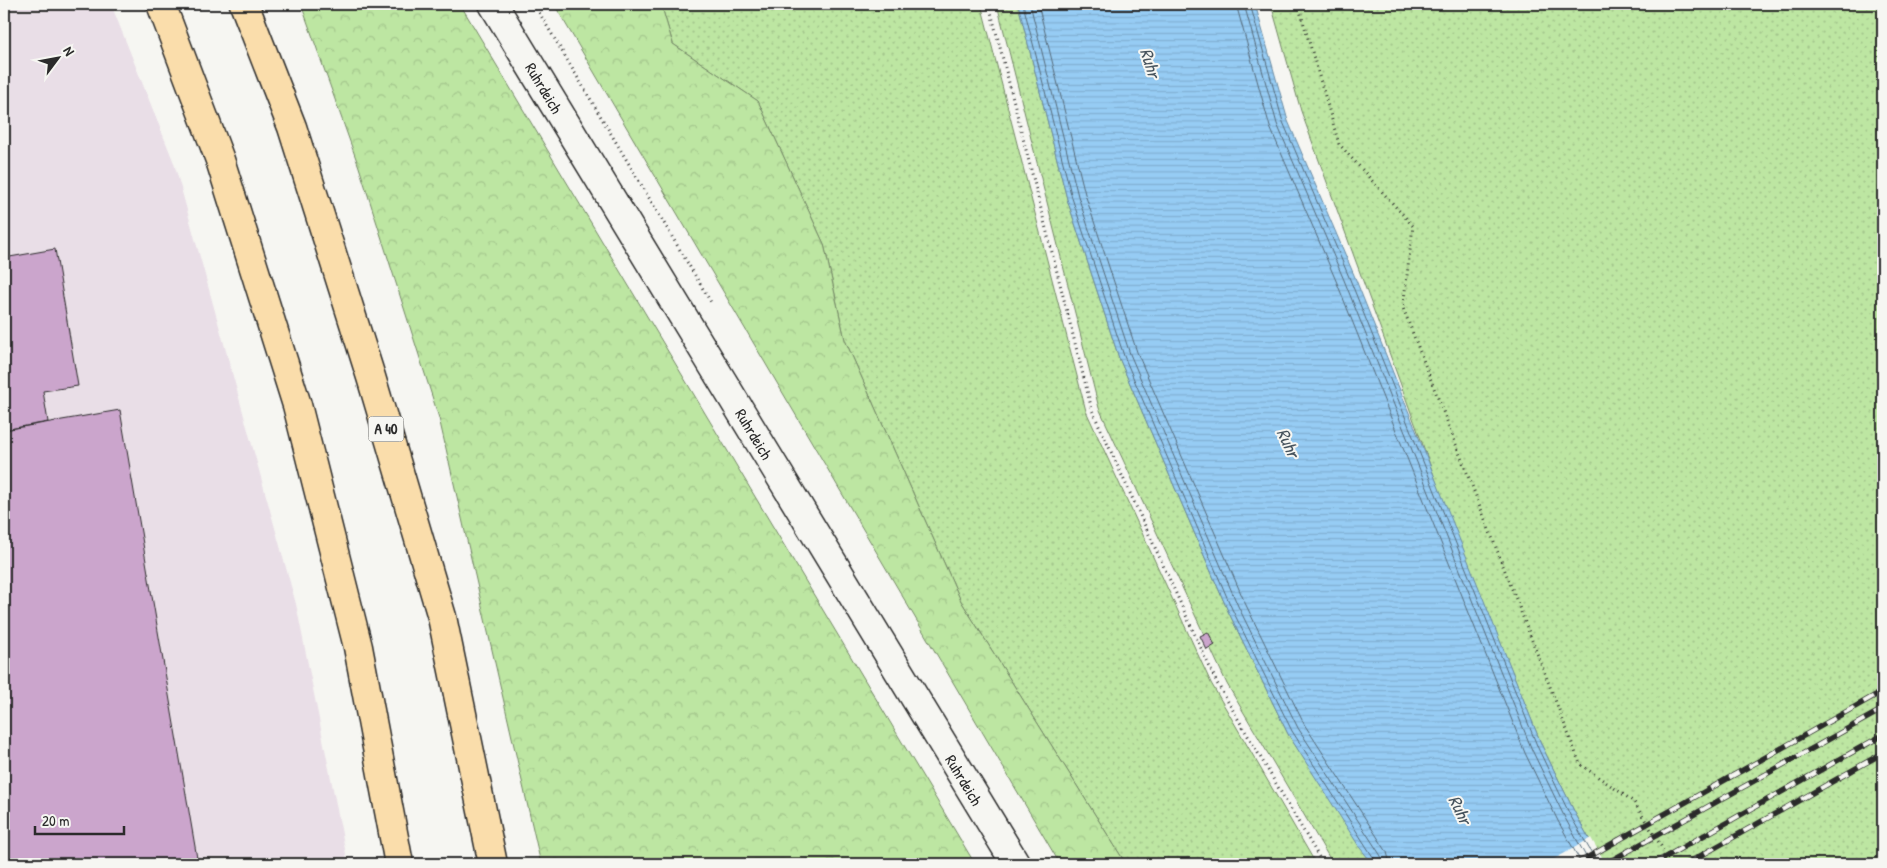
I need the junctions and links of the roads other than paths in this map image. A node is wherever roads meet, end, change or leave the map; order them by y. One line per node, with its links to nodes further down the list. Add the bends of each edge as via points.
1 (160, 4): 4 (highway, via 220,160 296,405 358,647)
2 (244, 4): 5 (highway, A 40, via 292,127 442,617)
3 (493, 4): 6 (main road, Ruhrdeich)
4 (399, 864)
5 (493, 864)
6 (1016, 864)

